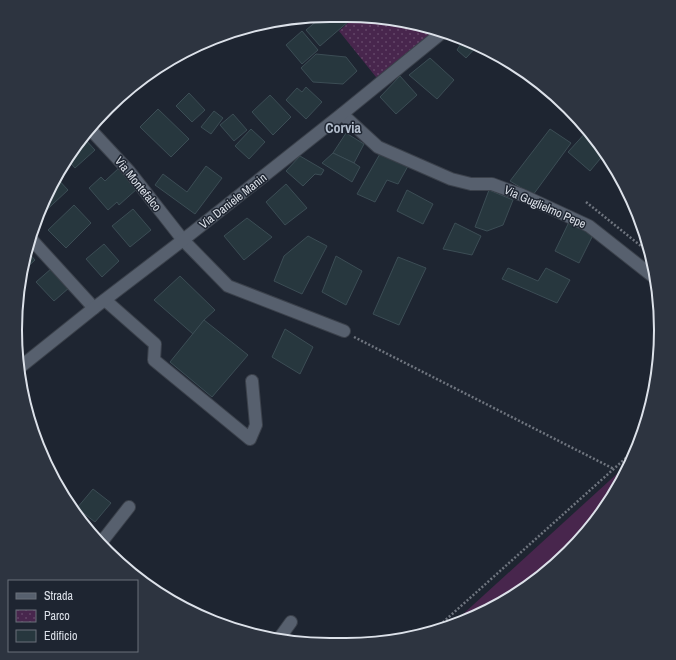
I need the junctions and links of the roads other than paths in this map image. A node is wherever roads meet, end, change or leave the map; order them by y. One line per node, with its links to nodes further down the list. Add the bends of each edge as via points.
1 (438, 36): 2 (street, Via Daniele Manin)
2 (342, 114): 4 (street, Via Daniele Manin); 6 (street, Via Guglielmo Pepe, via 378,147 451,179 471,184 492,184 522,195 589,226)
3 (94, 132): 4 (street, Via Montefalco, via 129,171)
4 (183, 240): 7 (street, Via Daniele Manin); 9 (street, Via Montefalco, via 228,286)
5 (35, 242): 8 (street)
6 (648, 273)
7 (105, 300): 8 (street, Via Daniele Manin); 11 (street, via 155,344 154,360 250,439 256,425)
8 (94, 308): 10 (street, Via Daniele Manin)
9 (344, 331)
10 (24, 364)
11 (252, 381)
12 (129, 506): 13 (street)
13 (104, 539)
14 (291, 622): 15 (street)
15 (282, 634)

